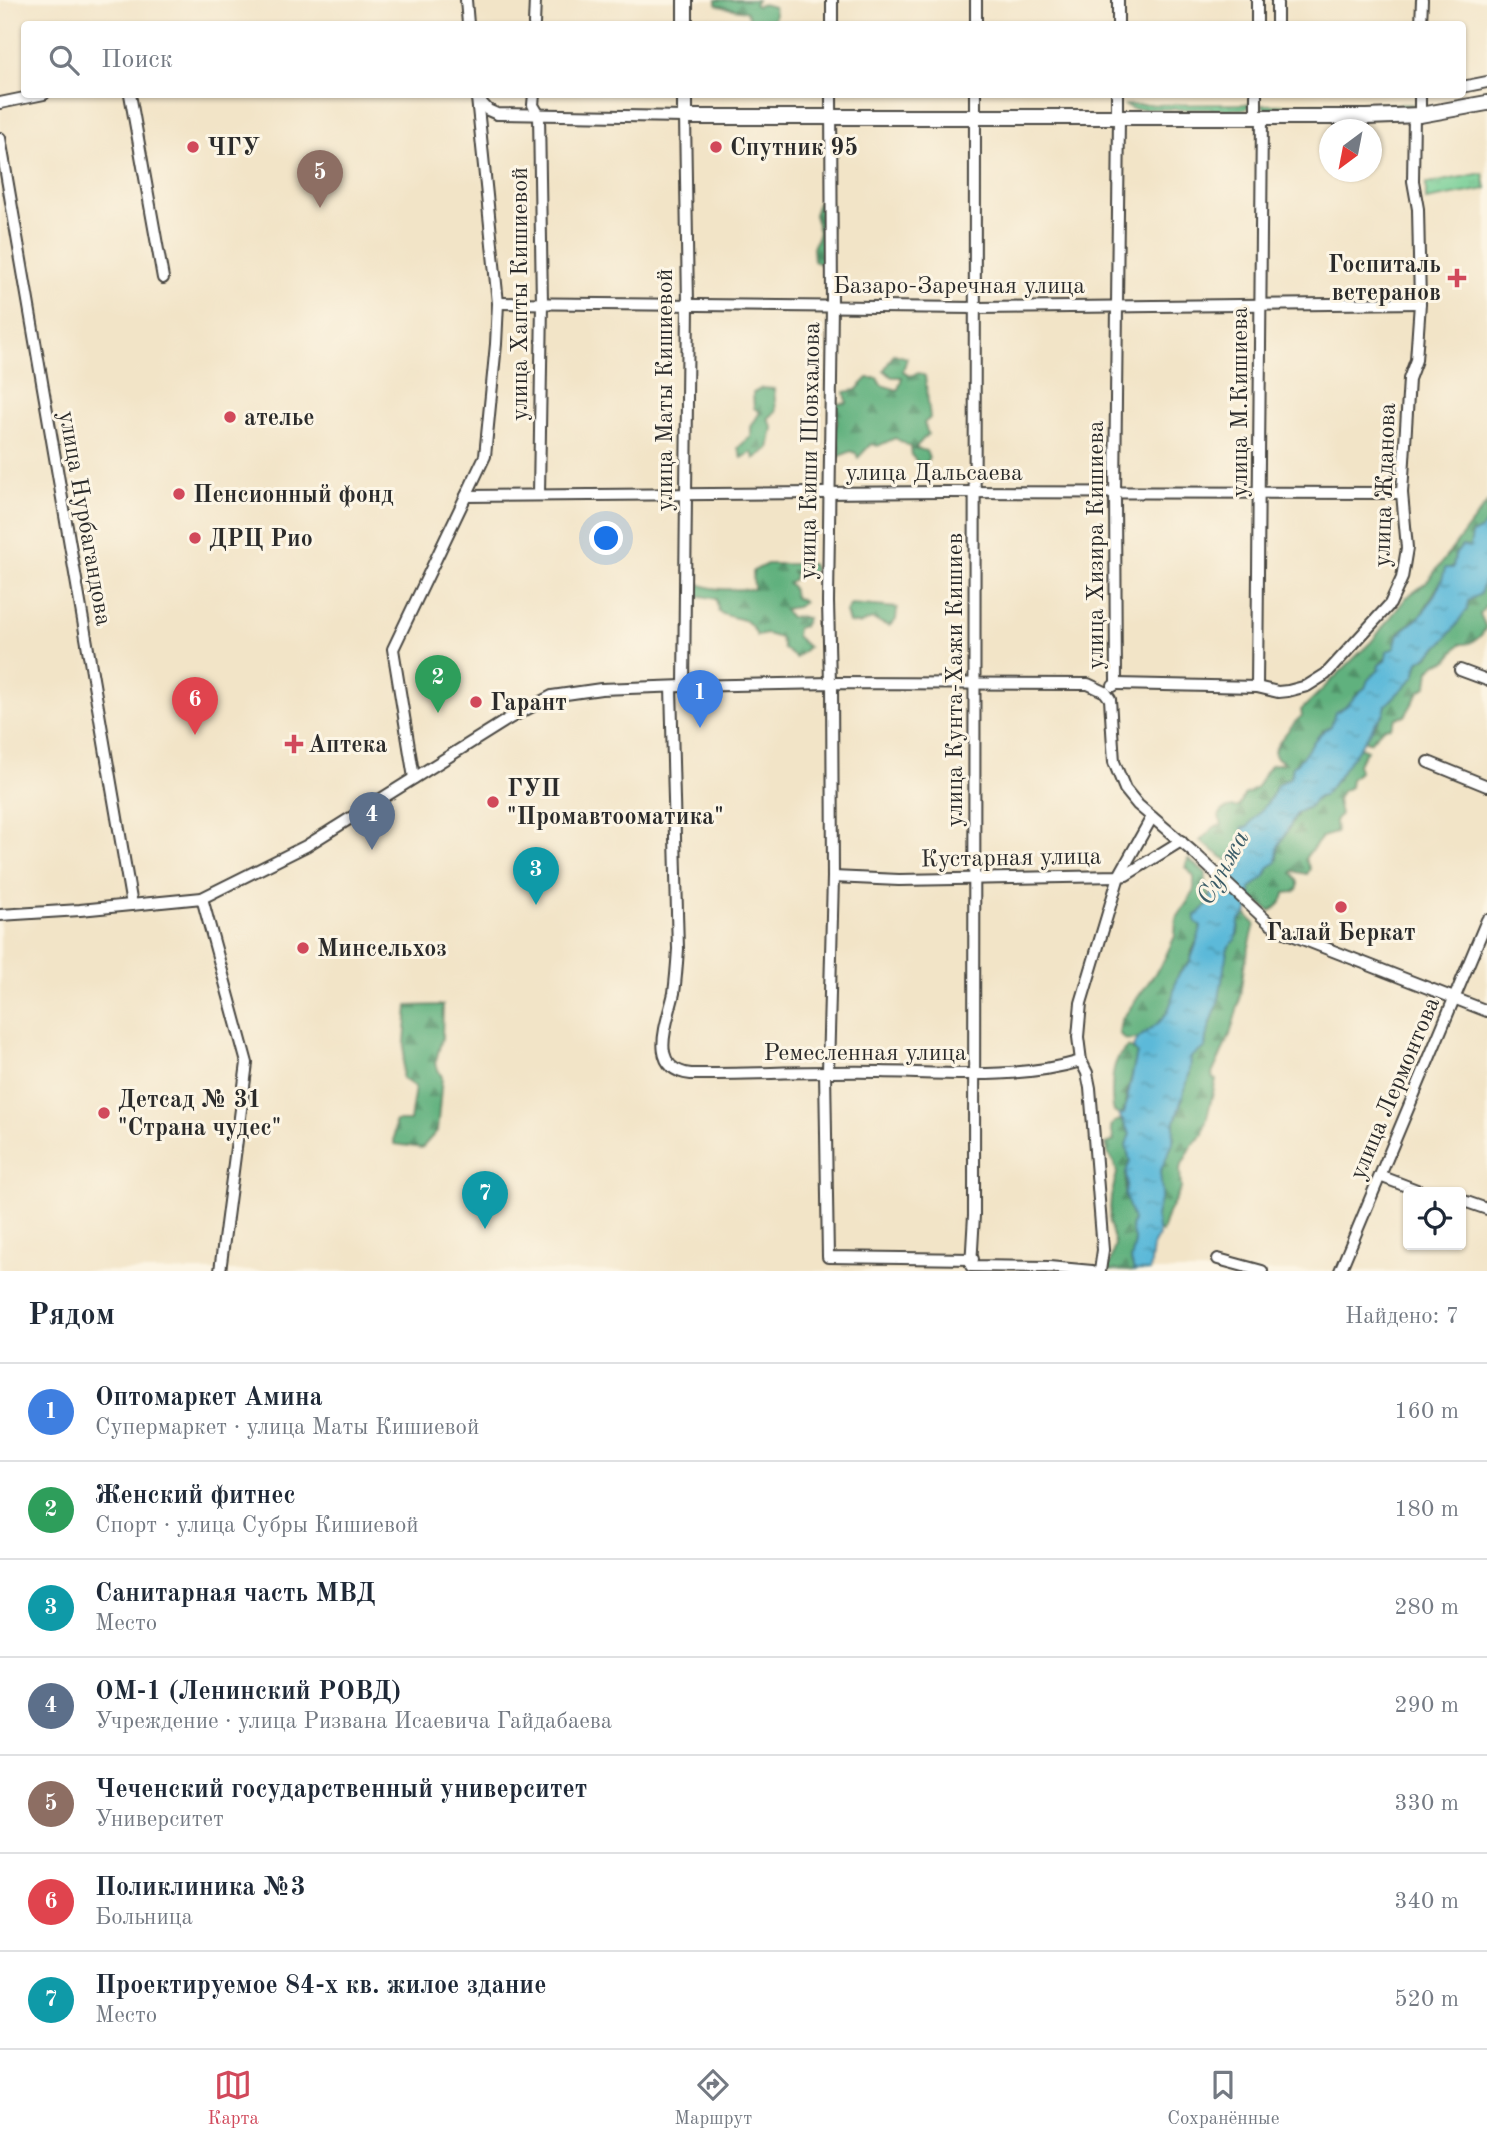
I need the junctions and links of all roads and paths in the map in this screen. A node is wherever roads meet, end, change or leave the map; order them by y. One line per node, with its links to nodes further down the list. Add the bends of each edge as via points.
1 (466, 0): 10 (street)
2 (535, 0): 11 (street)
3 (685, 0): 12 (main road)
4 (832, 0): 13 (street)
5 (976, 0): 14 (street)
6 (1118, 0): 15 (street)
7 (1257, 0): 16 (street)
8 (1277, 0): 17 (street)
9 (1422, 0): 18 (street)
10 (468, 21)
11 (534, 21)
12 (685, 21)
13 (832, 21)
14 (976, 21)
15 (1118, 21)
16 (1257, 21)
17 (1277, 21)
18 (1421, 21)
19 (1487, 82): 20 (street)
20 (1466, 86)
21 (24, 98): 32 (street)
22 (131, 98): 42 (street)
23 (476, 98): 43 (street)
24 (477, 98): 34 (street, via 497,114)
25 (534, 98): 34 (street, улица Хапты Кишиевой)
26 (685, 98): 37 (main road, улица Маты Кишиевой)
27 (831, 98): 38 (street, улица Киши Шовхалова)
28 (975, 98): 36 (street, улица Кунта-Хажи Кишиев)
29 (1117, 98): 39 (street, улица Хизира Кишиева)
30 (1257, 98): 40 (street, улица М.Кишиева)
31 (1419, 98): 35 (street, улица Жданова)
32 (0, 103)
33 (1487, 103): 35 (main road)
34 (539, 115): 37 (street); 44 (street, улица Хапты Кишиевой)
35 (1417, 115): 40 (main road); 45 (street, улица Жданова, via 1413,181)
36 (974, 116): 38 (main road); 39 (main road); 50 (street, улица Кунта-Хажи Кишиев)
37 (685, 117): 38 (main road); 46 (street, улица Маты Кишиевой)
38 (831, 117): 47 (street, улица Киши Шовхалова)
39 (1118, 117): 40 (main road); 48 (street, улица Хизира Кишиева)
40 (1259, 117): 49 (street, улица М.Кишиева)
41 (0, 138): 77 (street, улица Нурбагандова)
42 (163, 278)
43 (498, 303): 44 (street, Базаро-Заречная улица); 58 (street, via 485,456)
44 (542, 303): 46 (street, Базаро-Заречная улица); 55 (street, улица Хапты Кишиевой)
45 (1420, 303): 49 (street, Базаро-Заречная улица); 54 (street, улица Жданова, via 1416,360 1409,379)
46 (688, 304): 47 (street, Базаро-Заречная улица); 57 (street, улица Маты Кишиевой)
47 (832, 306): 50 (street, Базаро-Заречная улица); 51 (street, улица Киши Шовхалова)
48 (1116, 306): 49 (street, Базаро-Заречная улица); 50 (street, Базаро-Заречная улица); 56 (street, улица Хизира Кишиева)
49 (1260, 306): 53 (street, улица М.Кишиева)
50 (975, 308): 52 (street, улица Кунта-Хажи Кишиев)
51 (829, 492): 52 (street, улица Дальсаева); 57 (street, улица Дальсаева); 61 (street, улица Киши Шовхалова)
52 (976, 492): 56 (street, улица Дальсаева); 62 (street, улица Кунта-Хажи Кишиев)
53 (1259, 492): 54 (street, улица Дальсаева); 56 (street, улица Дальсаева); 66 (street, улица М.Кишиева)
54 (1402, 493): 66 (street, улица Жданова, via 1406,548 1402,578 1390,604 1317,680 1288,691)
55 (539, 494): 57 (street, улица Дальсаева); 58 (street, улица Дальсаева)
56 (1115, 494): 63 (street, улица Хизира Кишиева)
57 (686, 495): 64 (street, улица Маты Кишиевой)
58 (466, 496): 69 (street, via 393,649)
59 (1460, 670): 60 (street)
60 (1487, 680)
61 (831, 683): 62 (street); 64 (street); 74 (street, улица Киши Шовхалова)
62 (975, 684): 67 (street, via 1088,684); 75 (street, улица Кунта-Хажи Кишиев)
63 (1116, 684): 66 (street); 67 (street, улица Хизира Кишиева)
64 (684, 686): 65 (street)
65 (671, 687): 69 (street, via 552,696); 83 (street, Ремесленная улица, via 678,949 663,1048 669,1065 683,1073)
66 (1257, 687)
67 (1105, 692): 71 (street, улица Хизира Кишиева, via 1112,708 1116,772 1131,797)
68 (1428, 762): 70 (street)
69 (414, 778): 76 (street, via 306,846)
70 (1487, 786)
71 (1152, 817): 72 (street, улица Хизира Кишиева); 73 (street)
72 (1181, 841): 73 (street, Кустарная улица); 80 (street, улица Хизира Кишиева, via 1282,931)
73 (1119, 876): 75 (street, Кустарная улица); 82 (street, via 1081,1003)
74 (833, 877): 75 (street, Кустарная улица); 83 (street, улица Киши Шовхалова)
75 (975, 877): 84 (street, улица Кунта-Хажи Кишиев)
76 (202, 898): 77 (street); 91 (street, via 247,1063)
77 (132, 905): 78 (street)
78 (0, 915)
79 (1487, 920): 80 (street, улица Лермонтова)
80 (1455, 998): 81 (street, улица Хизира Кишиева); 85 (street, улица Лермонтова)
81 (1487, 1011)
82 (1081, 1061): 84 (street, Ремесленная улица, via 1045,1070); 93 (street, via 1092,1102 1103,1242)
83 (826, 1072): 84 (street, Ремесленная улица); 90 (street, улица Киши Шовхалова, via 828,1257)
84 (974, 1073): 90 (street, улица Кунта-Хажи Кишиев)
85 (1380, 1175): 86 (street); 95 (street, улица Лермонтова)
86 (1410, 1187)
87 (1466, 1202): 88 (street)
88 (1487, 1209)
89 (1219, 1259): 94 (street)
90 (972, 1263): 92 (street)
91 (220, 1271)
92 (1093, 1271)
93 (1100, 1271)
94 (1262, 1271)
95 (1340, 1271)

